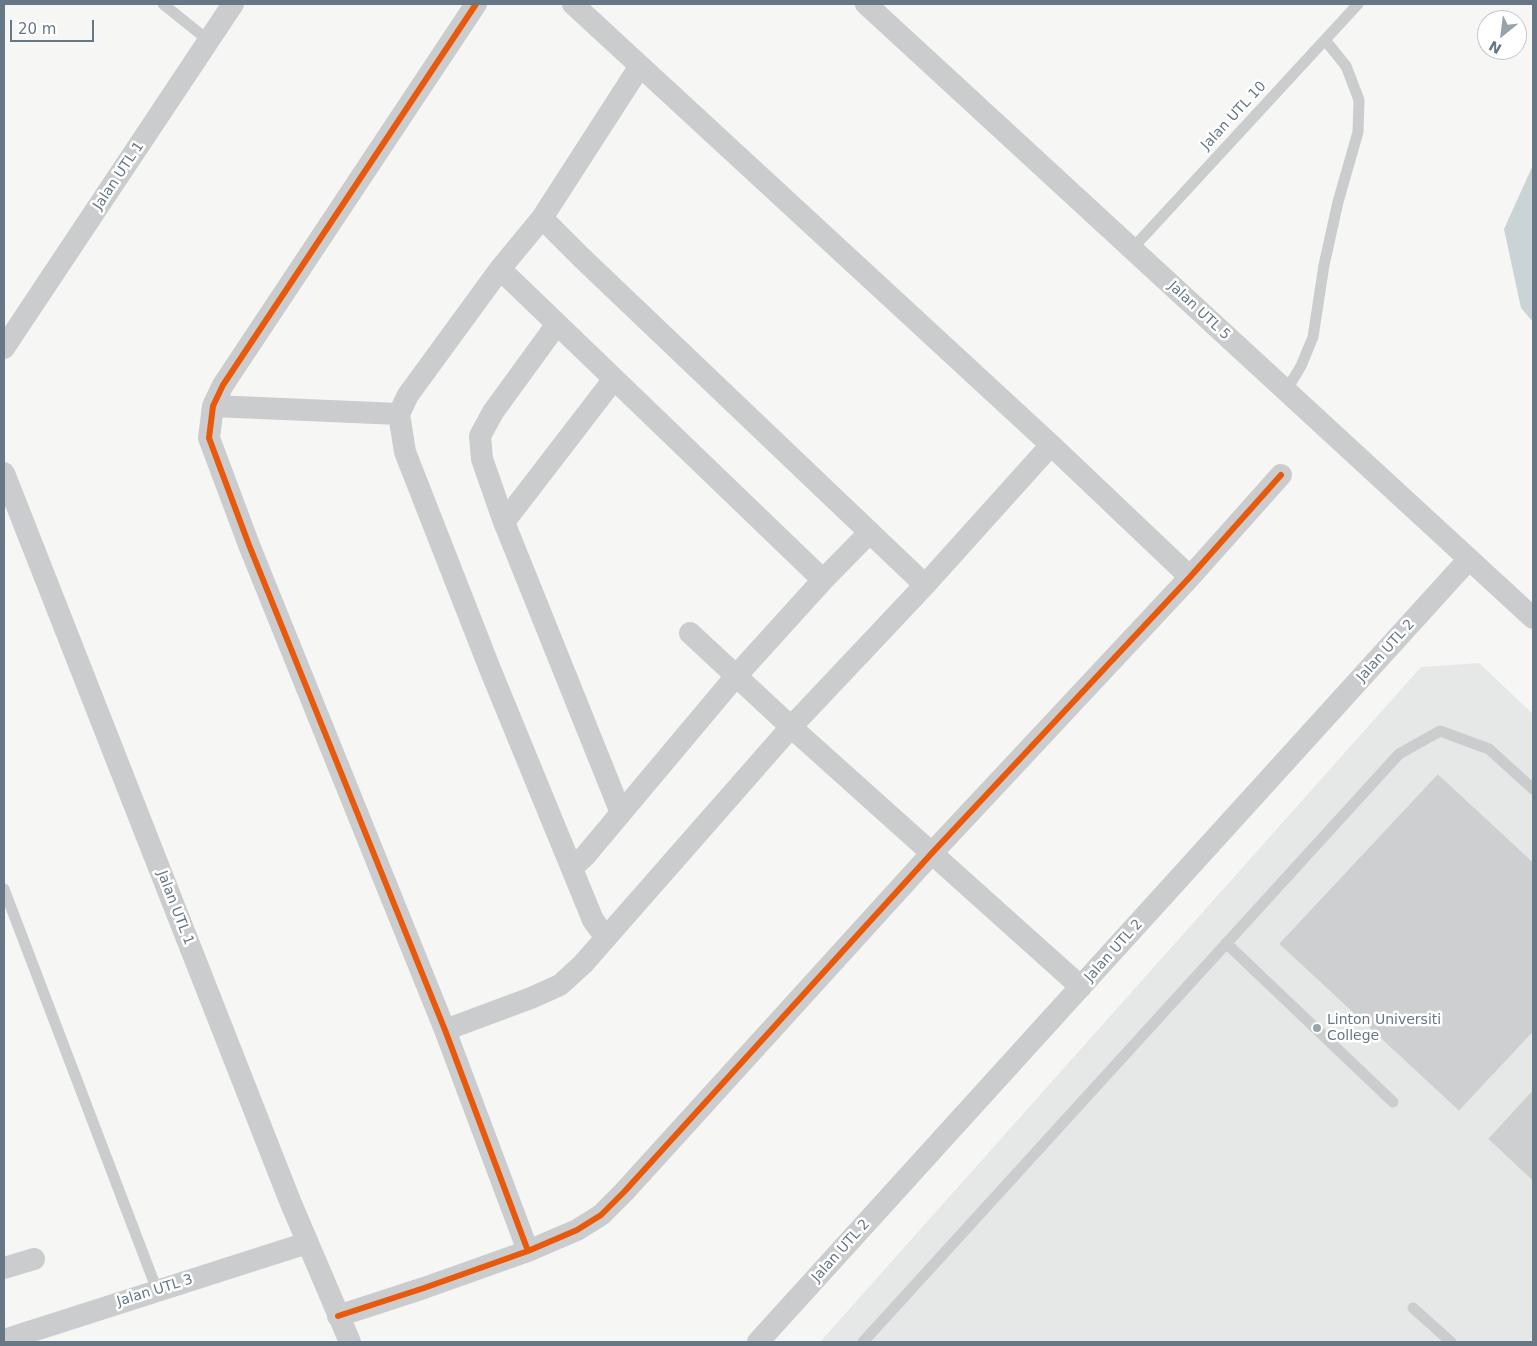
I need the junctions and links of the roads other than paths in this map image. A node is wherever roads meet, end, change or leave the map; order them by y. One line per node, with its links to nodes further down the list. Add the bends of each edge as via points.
1 (163, 4): 8 (lane)
2 (233, 4): 8 (street, Jalan UTL 1)
3 (476, 4): 17 (street, via 223,385)
4 (573, 4): 9 (street)
5 (866, 4): 11 (street, Jalan UTL 5)
6 (1358, 4): 7 (lane, Jalan UTL 10)
7 (1325, 40): 11 (lane, Jalan UTL 10); 16 (lane, via 1346,66 1359,100 1358,132 1324,265 1313,337)
8 (209, 41): 14 (street, Jalan UTL 1)
9 (640, 66): 10 (street); 19 (street)
10 (542, 218): 12 (street); 23 (street)
11 (1132, 249): 16 (street, Jalan UTL 5)
12 (500, 269): 13 (street); 18 (street, via 408,395)
13 (558, 324): 15 (street); 22 (street, via 493,412 480,436 482,459)
14 (4, 348)
15 (614, 378): 22 (street); 26 (street)
16 (1286, 391): 24 (street, Jalan UTL 5)
17 (213, 406): 18 (street); 40 (street, via 209,438)
18 (399, 414): 35 (street, via 405,452)
19 (1051, 445): 25 (street); 27 (street)
20 (4, 473): 42 (street, Jalan UTL 1)
21 (1281, 474): 25 (street)
22 (504, 522): 33 (street)
23 (870, 532): 26 (street); 27 (street)
24 (1469, 559): 28 (street, Jalan UTL 5); 39 (street, Jalan UTL 2)
25 (1190, 577): 34 (street)
26 (823, 580): 30 (street)
27 (925, 585): 31 (street)
28 (1533, 618)
29 (690, 633): 30 (street)
30 (736, 676): 31 (street); 33 (street)
31 (791, 727): 34 (street); 37 (street)
32 (1533, 789): 38 (lane, via 1489,749 1440,731 1399,754)
33 (621, 813): 35 (street)
34 (932, 853): 39 (street); 43 (street, via 601,1215 577,1230)
35 (572, 868): 37 (street, via 593,920)
36 (4, 889): 46 (lane)
37 (606, 938): 40 (street, via 560,986)
38 (1226, 943): 41 (lane); 52 (lane)
39 (1081, 987): 51 (street, Jalan UTL 2)
40 (445, 1030): 43 (street)
41 (1392, 1102)
42 (307, 1243): 46 (street, Jalan UTL 3); 48 (street, Jalan UTL 1)
43 (528, 1251): 48 (street)
44 (34, 1259): 45 (street)
45 (4, 1268)
46 (156, 1290): 49 (street, Jalan UTL 3)
47 (1413, 1308): 53 (lane)
48 (338, 1316): 50 (street, Jalan UTL 1)
49 (4, 1340)
50 (350, 1342)
51 (758, 1342)
52 (863, 1342)
53 (1452, 1342)

